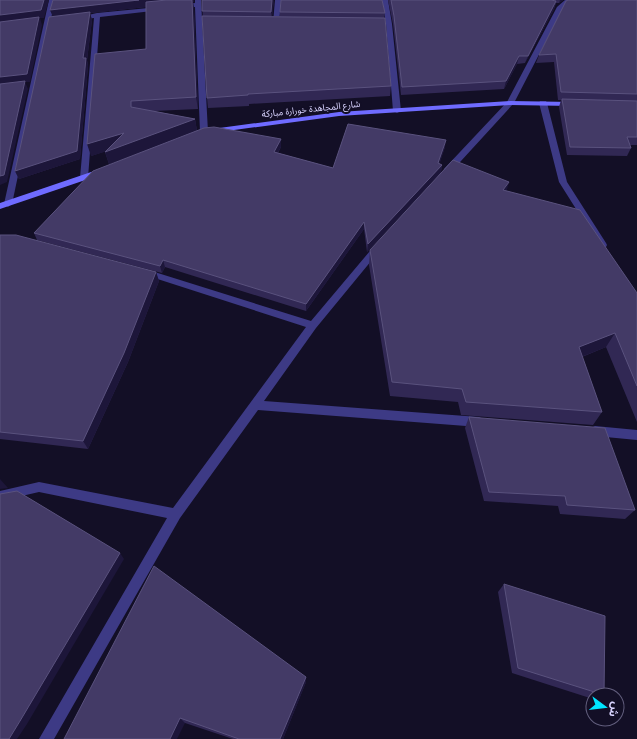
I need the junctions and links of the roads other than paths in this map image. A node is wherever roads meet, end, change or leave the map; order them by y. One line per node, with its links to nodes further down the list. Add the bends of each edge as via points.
1 (52, 0): 27 (street, via 29,85)
2 (278, 0): 15 (street)
3 (385, 0): 18 (street)
4 (569, 0): 9 (street)
5 (198, 2): 7 (street); 12 (street)
6 (552, 6): 9 (street)
7 (175, 7)
8 (167, 8): 10 (street)
9 (560, 8): 19 (street)
10 (97, 15): 11 (street); 25 (street)
11 (68, 19)
12 (199, 22): 13 (street); 23 (street)
13 (207, 22)
14 (268, 23): 15 (street)
15 (276, 23): 16 (street)
16 (283, 23)
17 (381, 24): 18 (street)
18 (389, 24): 22 (street)
19 (510, 103): 20 (street, شارع المجاهدة خورارة مباركة); 22 (street, شارع المجاهدة خورارة مباركة); 26 (street)
20 (543, 103): 21 (street, شارع المجاهدة خورارة مباركة); 29 (street, via 563,182)
21 (582, 104)
22 (398, 111): 23 (street, شارع المجاهدة خورارة مباركة, via 339,114)
23 (201, 133)
24 (105, 170): 25 (street)
25 (84, 178): 27 (street)
26 (442, 178)
27 (4, 205)
28 (384, 241): 31 (street)
29 (608, 252)
30 (136, 270): 31 (street)
31 (313, 325): 32 (street)
32 (254, 405): 33 (street); 37 (street)
33 (488, 423)
34 (582, 430): 35 (street)
35 (637, 435)
36 (0, 496): 37 (street, via 39,487)
37 (176, 514): 38 (street)
38 (46, 739)

